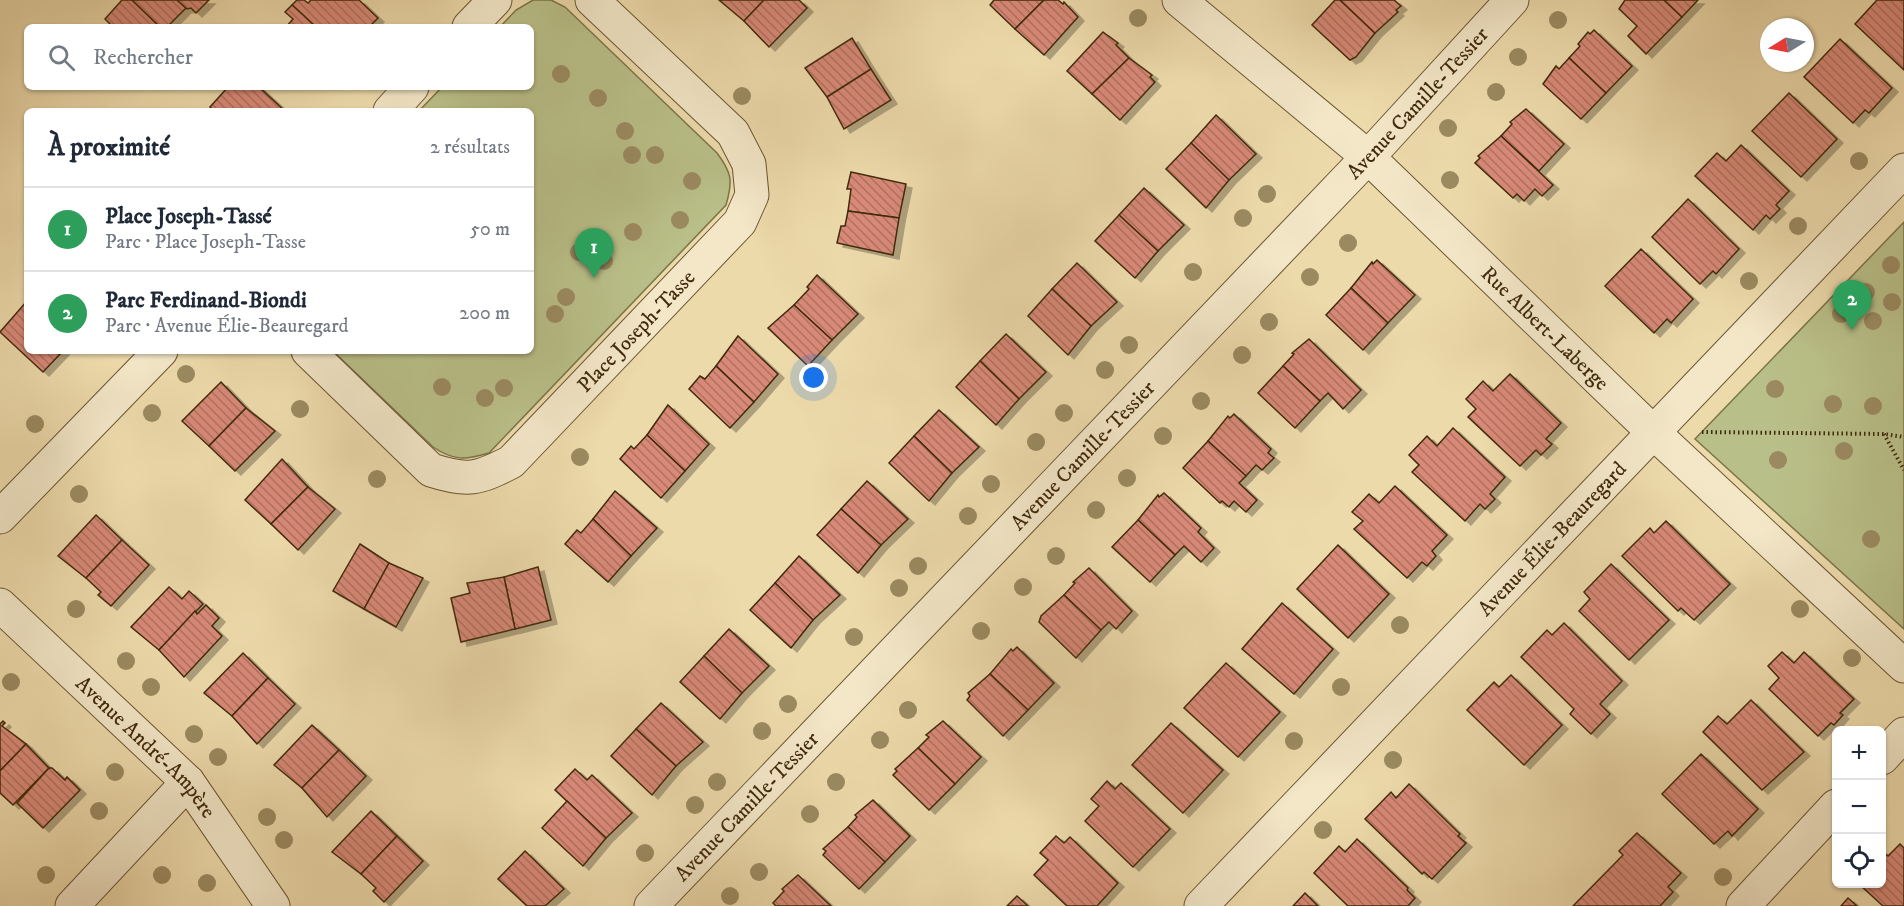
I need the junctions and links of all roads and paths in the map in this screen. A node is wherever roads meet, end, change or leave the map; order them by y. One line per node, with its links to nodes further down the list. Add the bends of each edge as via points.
1 (495, 0): 5 (street)
2 (592, 0): 11 (street, Place Joseph-Tasse, via 733,133 749,164 752,195 740,222 511,462 486,475 459,479 432,470)
3 (1179, 0): 8 (street, Rue Albert-Laberge)
4 (1512, 0): 8 (street, Avenue Camille-Tessier)
5 (472, 24)
6 (409, 90): 7 (street)
7 (393, 108)
8 (1368, 157): 12 (street, Rue Albert-Laberge); 25 (street, Avenue Camille-Tessier)
9 (1904, 170): 12 (street, Avenue Élie-Beauregard)
10 (158, 354): 16 (street)
11 (311, 354)
12 (1653, 432): 13 (path); 18 (street, Rue Albert-Laberge); 26 (street, Avenue Élie-Beauregard)
13 (1884, 434): 14 (path); 15 (path)
14 (1904, 436)
15 (1904, 470)
16 (0, 517)
17 (0, 605): 21 (street, Avenue André-Ampère)
18 (1904, 666)
19 (1904, 734): 20 (street)
20 (1886, 753)
21 (188, 782): 23 (street); 24 (street, Avenue André-Ampère)
22 (1832, 810): 27 (street)
23 (72, 906)
24 (273, 906)
25 (651, 906)
26 (1201, 906)
27 (1743, 906)

